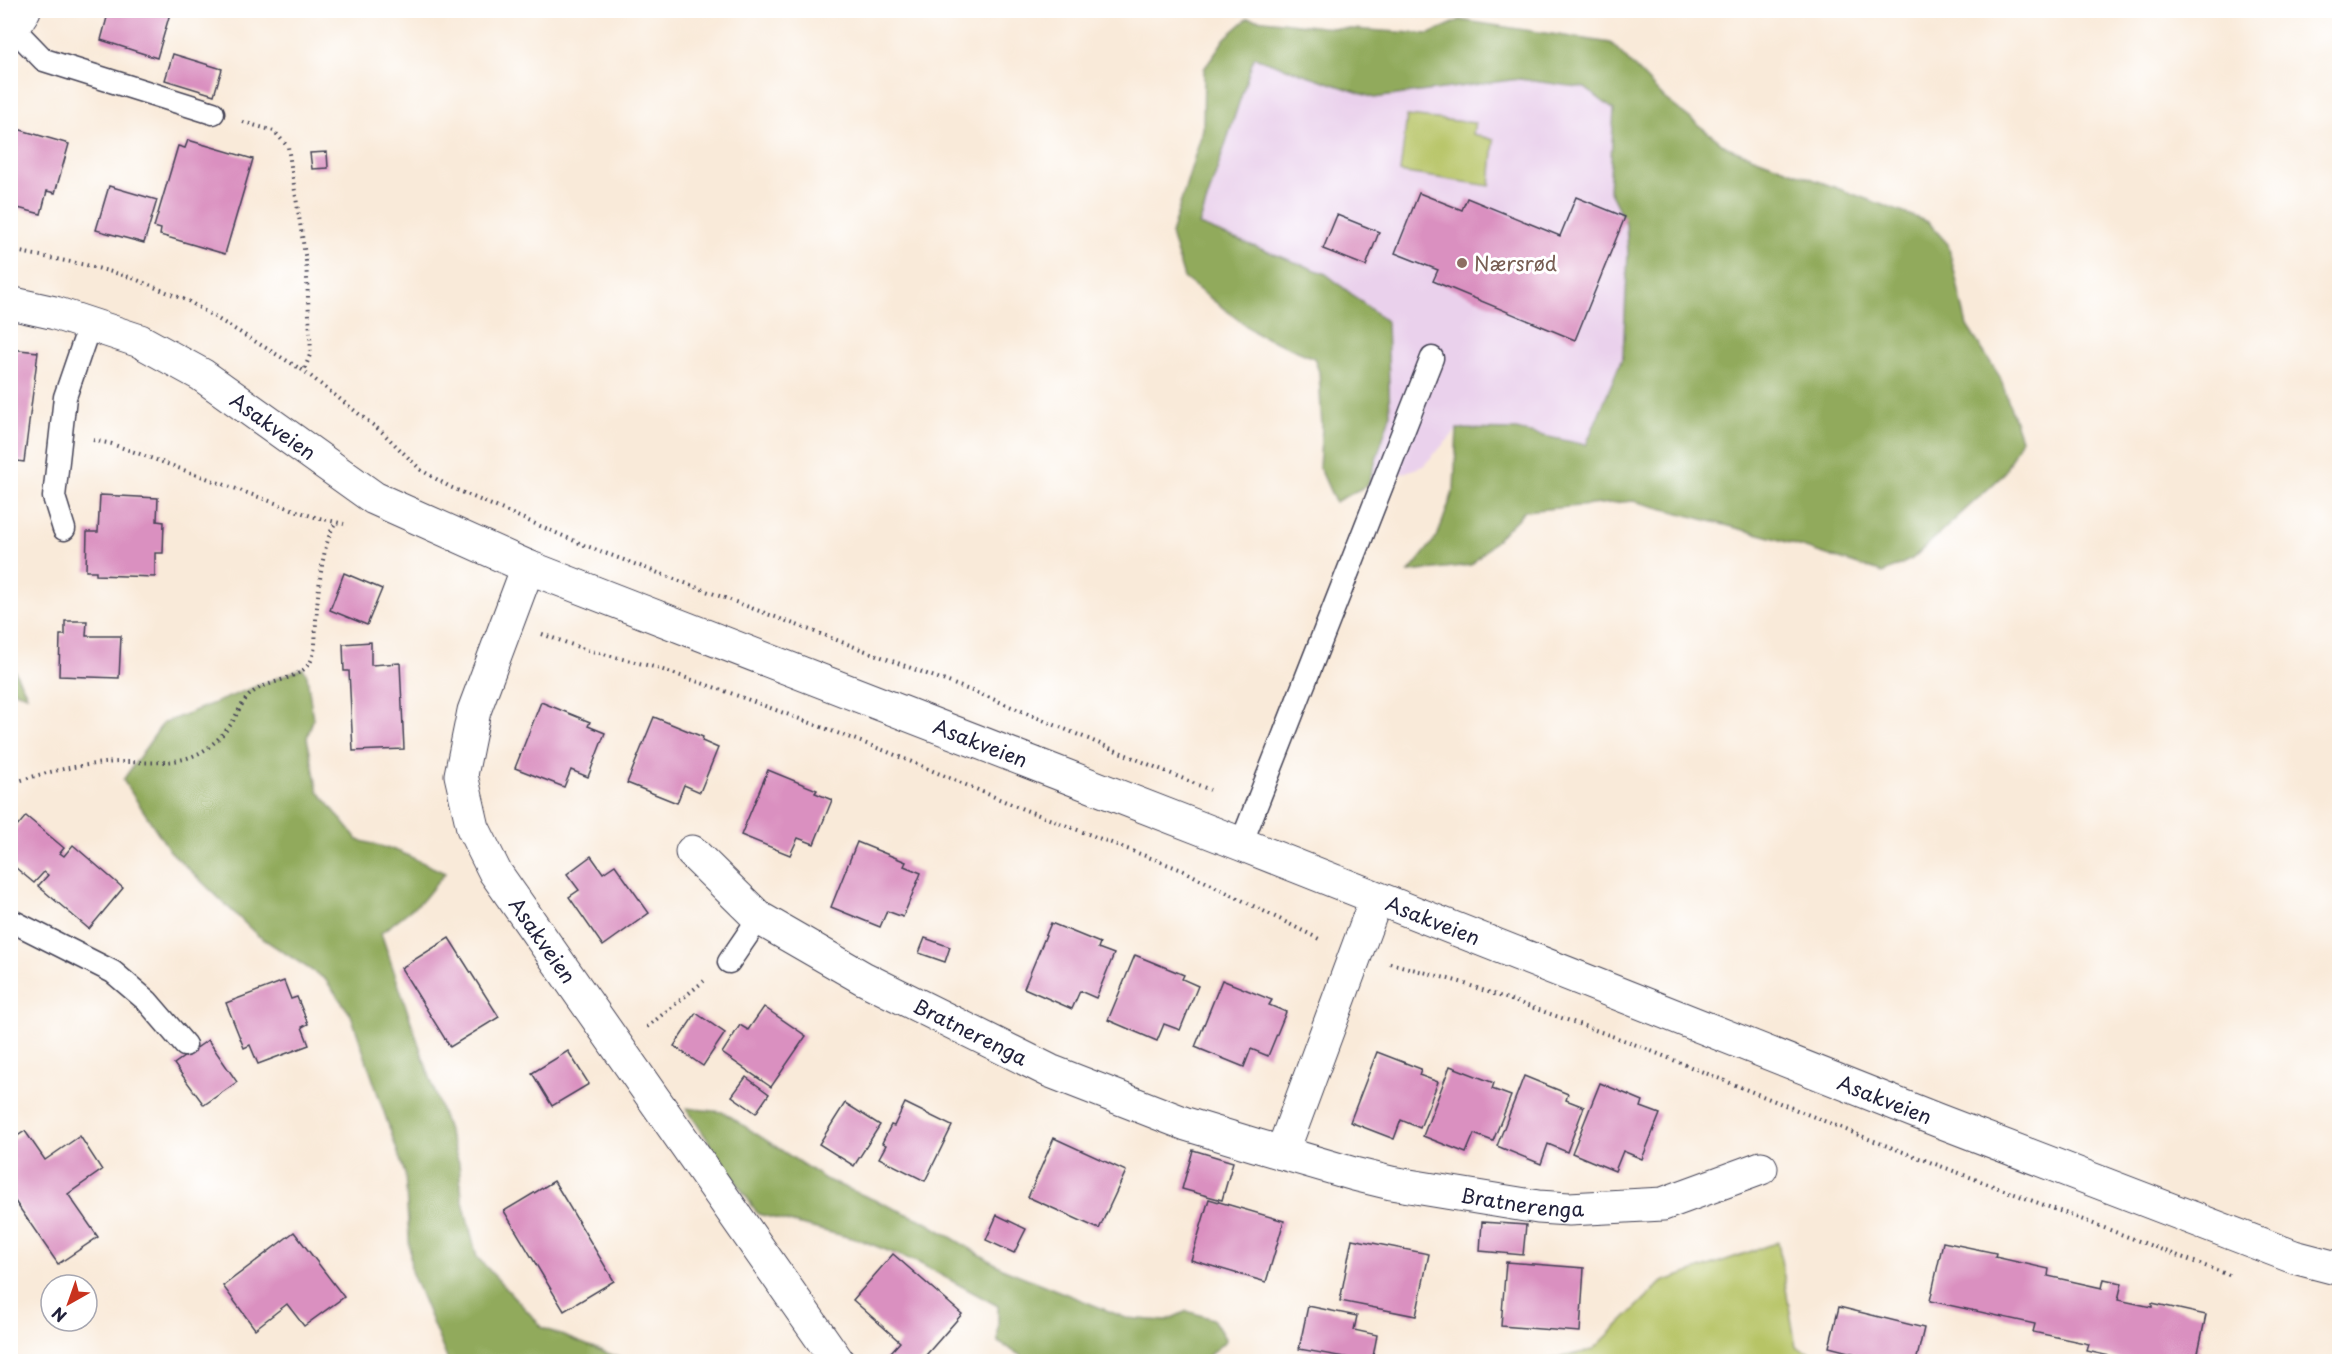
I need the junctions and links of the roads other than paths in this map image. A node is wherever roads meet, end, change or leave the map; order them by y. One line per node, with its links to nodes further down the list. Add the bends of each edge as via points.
1 (16, 23): 2 (lane, via 44,60)
2 (213, 113)
3 (10, 303): 4 (main road, Asakveien)
4 (90, 324): 6 (lane, via 65,397 54,497); 7 (main road, Asakveien, via 140,340 202,375 374,498)
5 (1432, 358): 8 (lane)
6 (64, 530)
7 (528, 567): 8 (main road, Asakveien); 18 (main road, Asakveien, via 474,711 461,775 473,828 495,872)
8 (1241, 844): 10 (main road, Asakveien)
9 (692, 852): 11 (main road, Bratnerenga)
10 (1377, 899): 15 (main road); 17 (main road, Asakveien, via 2192,1219 2294,1257)
11 (759, 918): 13 (lane); 15 (main road, Bratnerenga, via 863,978 1025,1060 1186,1124)
12 (10, 920): 14 (lane, via 113,972 147,1000)
13 (729, 962)
14 (185, 1045)
15 (1282, 1153): 16 (main road, Bratnerenga, via 1391,1183 1569,1209 1663,1204)
16 (1761, 1168)
17 (2340, 1269)
18 (834, 1360)

